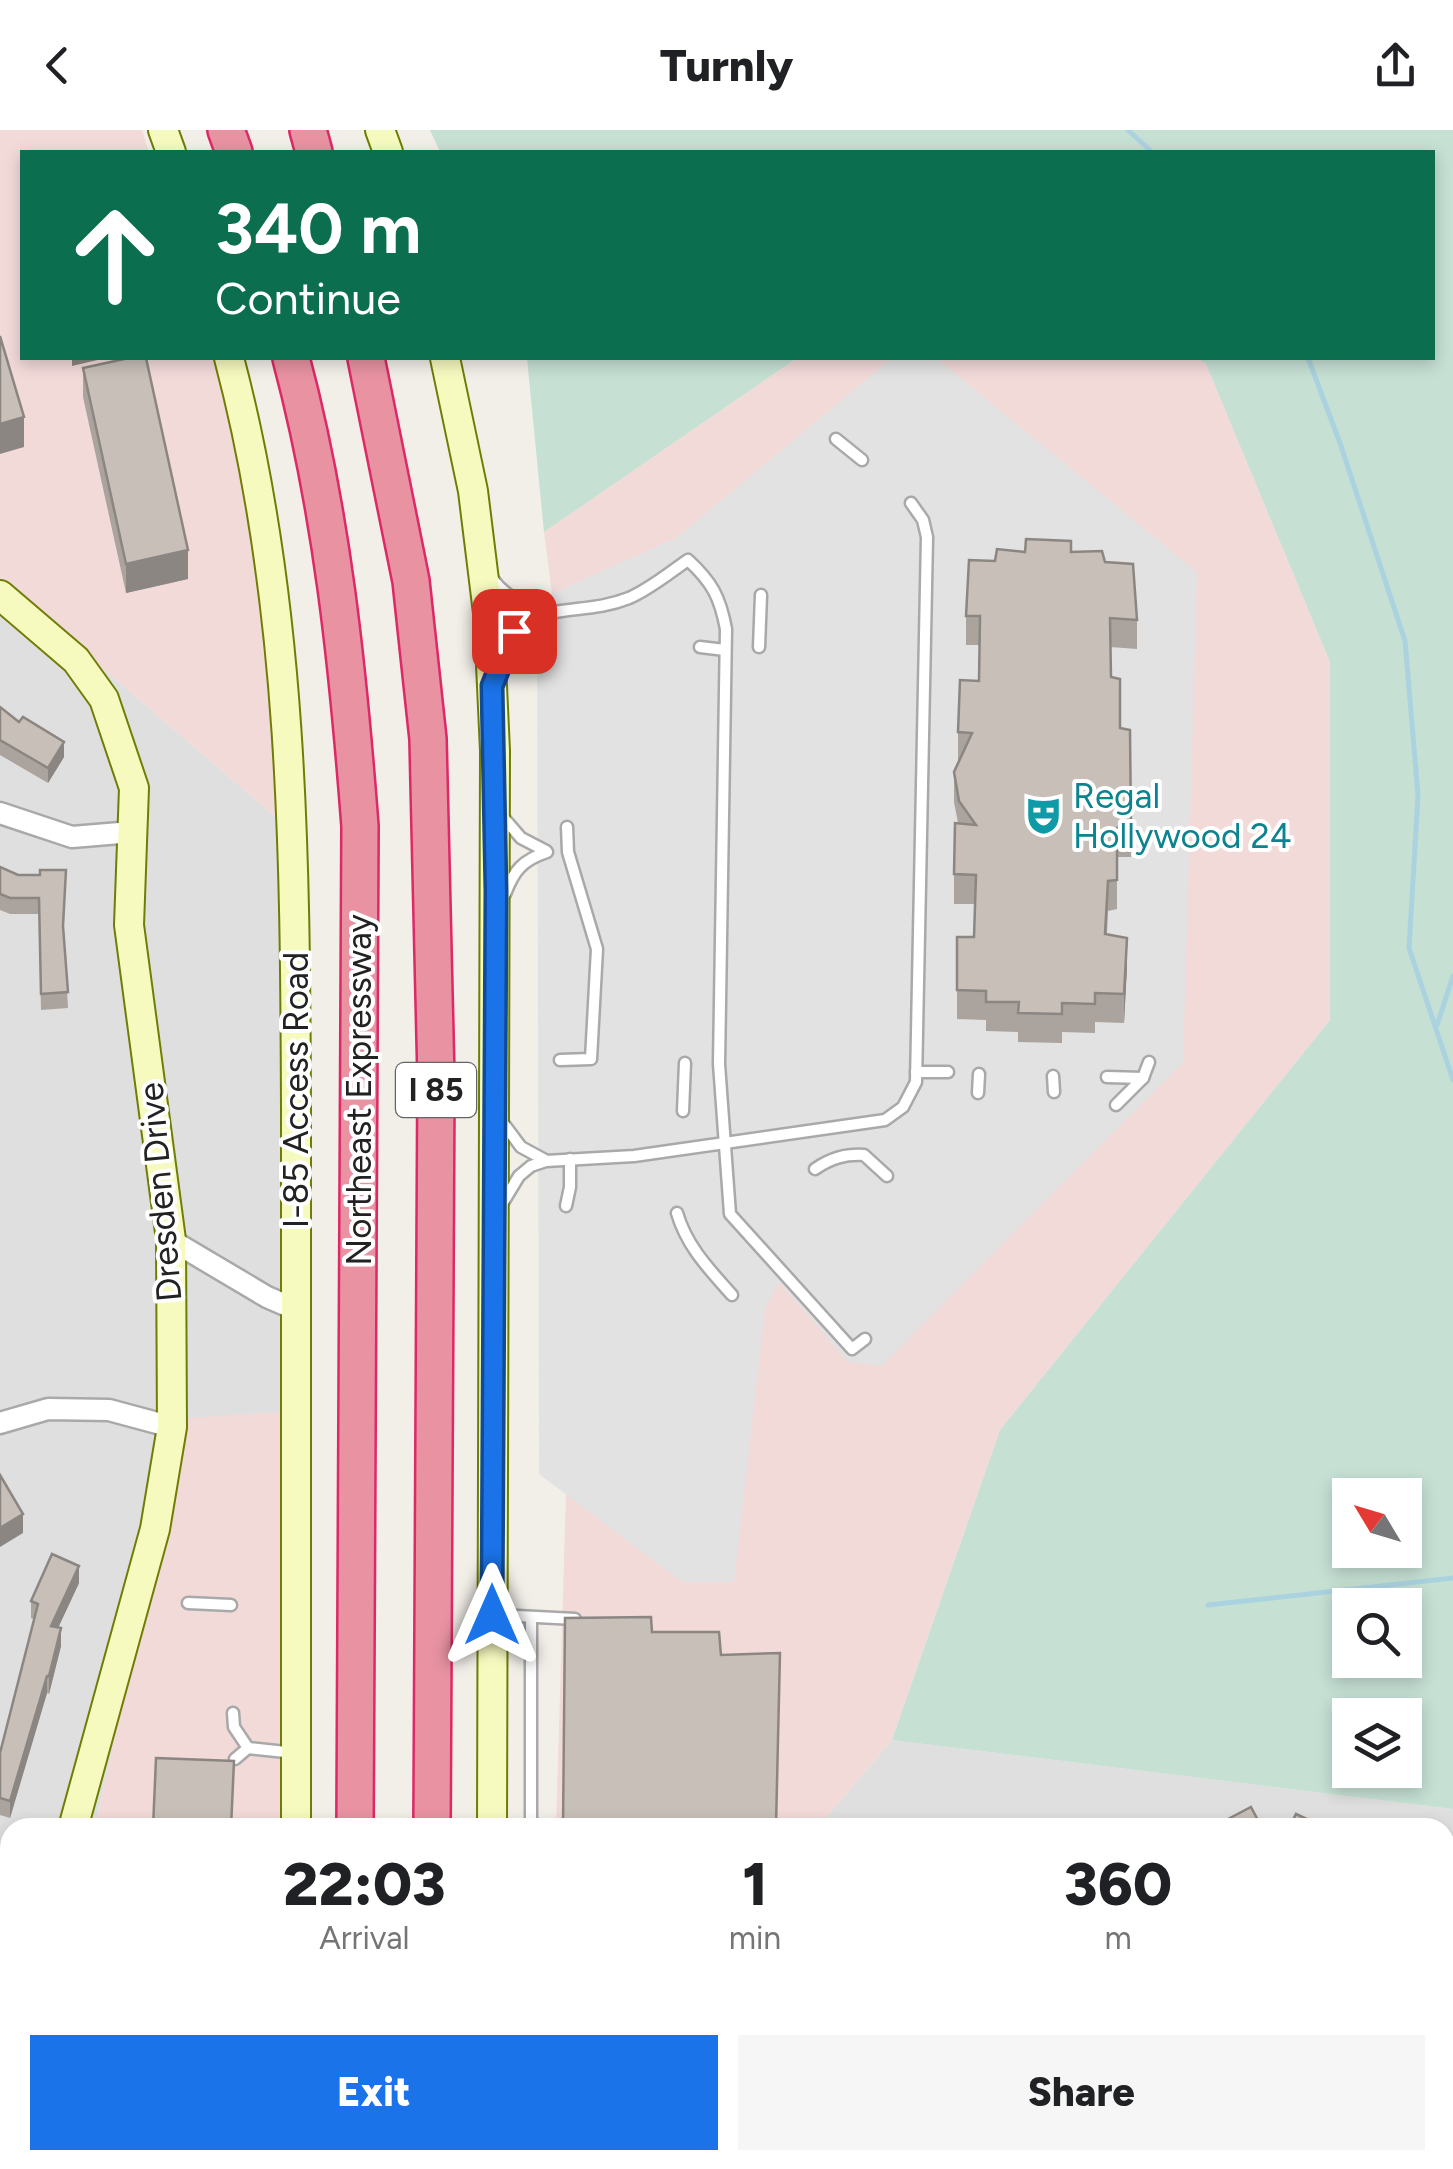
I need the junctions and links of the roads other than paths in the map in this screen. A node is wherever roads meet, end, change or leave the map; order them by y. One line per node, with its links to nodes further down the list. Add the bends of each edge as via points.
1 (230, 360): 45 (main road, I-85 Access Road, via 259,497 289,731)
2 (292, 360): 60 (highway, Northeast Expressway / I 85, via 330,538 360,826)
3 (366, 360): 61 (highway, Northeast Expressway / I 85, via 410,581 428,739 436,1079)
4 (445, 360): 8 (main road)
5 (836, 439): 6 (lane)
6 (862, 460)
7 (911, 503): 24 (lane, via 927,537)
8 (482, 562): 11 (lane, via 505,593); 15 (main road)
9 (761, 595): 13 (lane)
10 (0, 596): 19 (main road, Dresden Drive, via 76,660 104,700 134,788)
11 (549, 614): 14 (lane, via 630,597 688,560 720,598); 15 (lane, via 514,631)
12 (700, 647): 14 (lane)
13 (758, 647)
14 (725, 650): 35 (lane, via 719,1064)
15 (492, 686): 16 (main road)
16 (496, 806): 20 (main road); 20 (lane, via 521,838 548,852 519,866)
17 (0, 814): 19 (street, via 72,837)
18 (568, 826): 21 (lane, via 568,852 597,949 592,1060)
19 (132, 832): 43 (main road, Dresden Drive, via 129,925)
20 (496, 923): 33 (main road)
21 (560, 1060)
22 (1149, 1062): 29 (lane)
23 (685, 1063): 34 (lane)
24 (916, 1072): 25 (lane); 35 (lane, via 903,1106 885,1120)
25 (948, 1072)
26 (979, 1074): 31 (lane)
27 (1053, 1076): 30 (lane)
28 (1107, 1077): 29 (lane)
29 (1142, 1078): 32 (lane)
30 (1054, 1092)
31 (978, 1093)
32 (1116, 1104)
33 (494, 1107): 36 (lane, via 513,1139); 42 (main road)
34 (684, 1111)
35 (724, 1144): 37 (lane); 46 (lane, via 730,1214 852,1349)
36 (546, 1160): 37 (lane); 42 (lane, via 519,1176)
37 (570, 1160): 40 (lane)
38 (815, 1169): 39 (lane, via 827,1160 864,1155)
39 (887, 1176)
40 (566, 1206)
41 (676, 1212): 44 (lane, via 699,1258)
42 (494, 1222): 51 (main road)
43 (171, 1240): 45 (street); 48 (main road, Dresden Drive)
44 (732, 1296)
45 (297, 1310): 56 (main road, I-85 Access Road)
46 (864, 1338)
47 (0, 1424): 48 (street, via 64,1409 109,1410)
48 (172, 1427): 58 (main road, Dresden Drive, via 155,1529)
49 (188, 1602): 50 (lane)
50 (231, 1604)
51 (492, 1615): 52 (lane); 62 (main road)
52 (531, 1617): 53 (lane); 63 (lane)
53 (583, 1619)
54 (233, 1714): 55 (lane)
55 (248, 1748): 56 (lane); 57 (lane)
56 (296, 1753): 59 (main road, I-85 Access Road)
57 (235, 1758)
58 (76, 1818)
59 (296, 1818)
60 (355, 1818)
61 (432, 1818)
62 (492, 1818)
63 (531, 1818)

